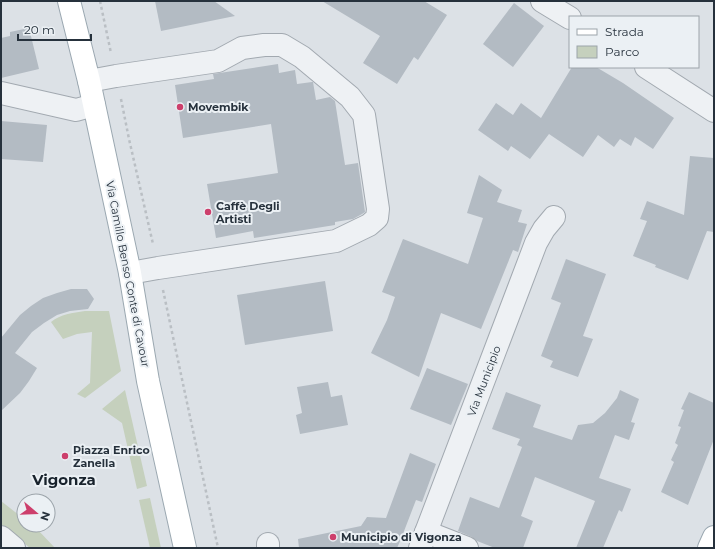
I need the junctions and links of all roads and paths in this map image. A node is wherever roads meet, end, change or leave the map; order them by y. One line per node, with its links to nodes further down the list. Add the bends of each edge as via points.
1 (69, 1): 5 (main road, Via Camillo Benso Conte di Cavour)
2 (542, 1): 3 (street)
3 (569, 17)
4 (648, 68): 8 (street)
5 (89, 81): 7 (main road, Via Camillo Benso Conte di Cavour); 10 (street, via 218,61 242,48 282,46 302,57 350,97 364,116 378,209 377,218 369,225 336,241)
6 (1, 93): 7 (street, via 76,110)
7 (94, 105): 10 (main road, Via Camillo Benso Conte di Cavour)
8 (714, 111)
9 (554, 217): 13 (street, Via Municipio, via 536,243)
10 (130, 273): 15 (main road, Via Camillo Benso Conte di Cavour, via 148,382)
11 (1, 537): 14 (street)
12 (714, 537): 17 (main road)
13 (423, 540): 16 (street)
14 (14, 548)
15 (185, 548)
16 (467, 548)
17 (709, 548)

